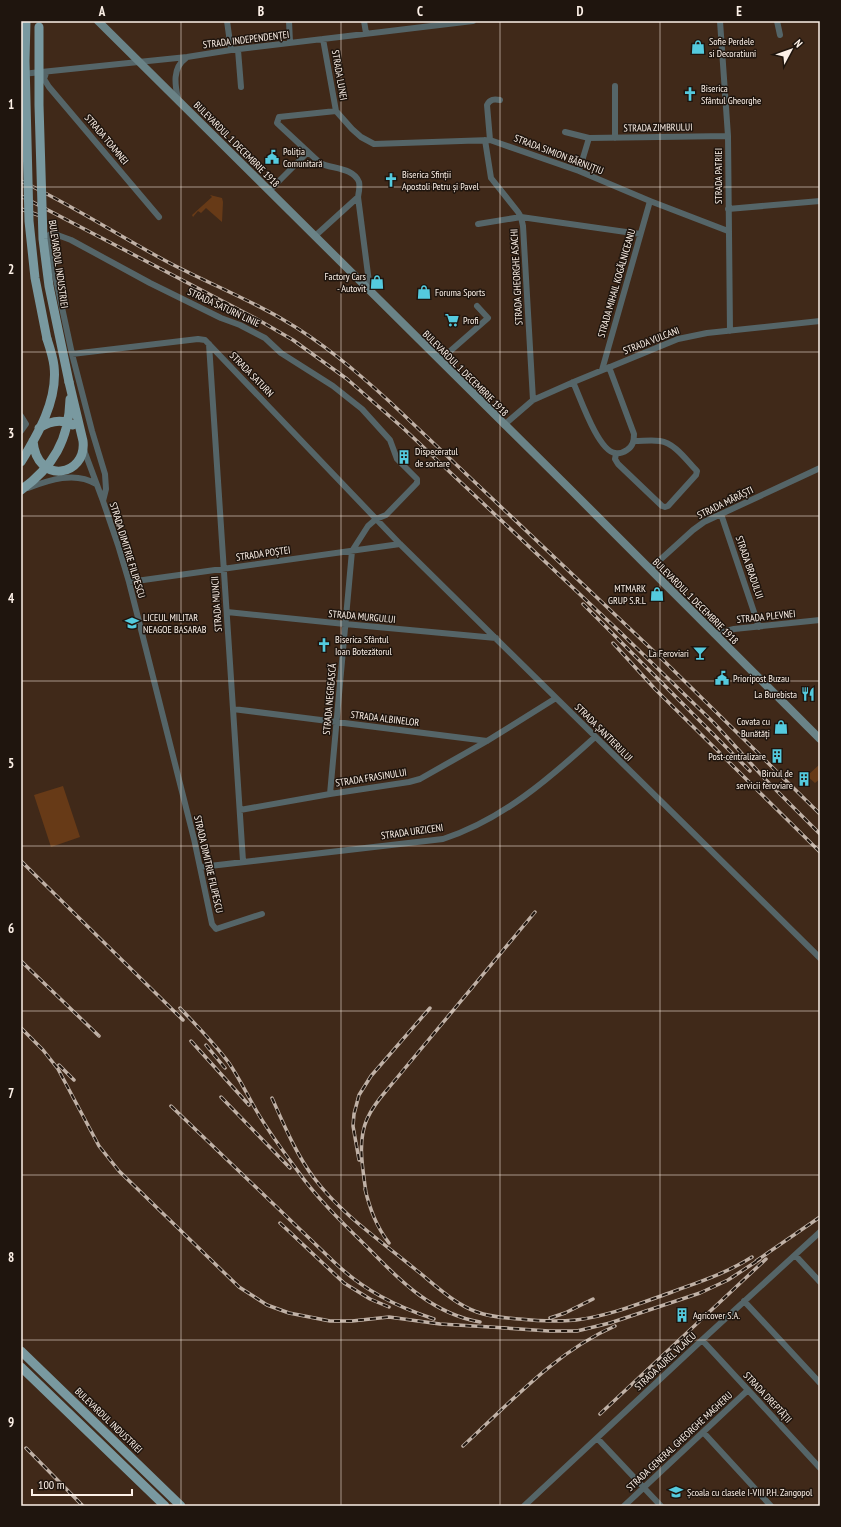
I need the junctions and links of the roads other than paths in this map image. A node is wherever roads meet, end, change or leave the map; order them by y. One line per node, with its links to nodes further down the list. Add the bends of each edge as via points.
1 (26, 21): 60 (main road, bridge, via 29,221 35,278 54,367 52,396)
2 (98, 21): 17 (main road, BULEVARDUL 1 DECEMBRIE 1918)
3 (228, 21): 14 (street)
4 (289, 21): 13 (street)
5 (364, 21): 10 (street)
6 (473, 21): 10 (street, STRADA INDEPENDENȚEI)
7 (720, 21): 26 (street, STRADA PATRIEI)
8 (777, 21): 11 (street)
9 (39, 24): 54 (main road, BULEVARDUL INDUSTRIEI, bridge, via 43,232 49,286)
10 (366, 33): 12 (street, STRADA INDEPENDENȚEI)
11 (780, 35)
12 (323, 39): 13 (street, STRADA INDEPENDENȚEI); 24 (street, STRADA LUNEI)
13 (290, 43): 15 (street, STRADA INDEPENDENȚEI)
14 (231, 50): 15 (street, STRADA INDEPENDENȚEI); 16 (street, STRADA INDEPENDENȚEI)
15 (238, 50): 21 (street)
16 (187, 57): 17 (street, STRADA INDEPENDENȚEI); 22 (street, via 180,63 176,72)
17 (140, 62): 18 (street, STRADA INDEPENDENȚEI); 22 (main road, BULEVARDUL 1 DECEMBRIE 1918)
18 (46, 73): 19 (street, STRADA INDEPENDENȚEI); 38 (street, STRADA TOAMNEI, via 44,79 49,87)
19 (21, 74)
20 (615, 86): 28 (street)
21 (241, 87)
22 (178, 99): 33 (main road, BULEVARDUL 1 DECEMBRIE 1918)
23 (500, 100): 29 (street, STRADA GHEORGHE ASACHI, via 493,99 487,105)
24 (336, 111): 30 (street, STRADA LUNEI, via 361,137); 31 (street, via 279,117 279,126)
25 (565, 132): 27 (street, STRADA ZIMBRULUI)
26 (728, 136): 28 (street, STRADA ZIMBRULUI); 37 (street, STRADA PATRIEI)
27 (589, 138): 28 (street, STRADA ZIMBRULUI); 32 (street)
28 (615, 138)
29 (488, 140): 30 (street, STRADA SIMION BĂRNUȚIU); 32 (street, STRADA SIMION BĂRNUȚIU); 39 (street, STRADA GHEORGHE ASACHI, via 491,178)
30 (374, 144)
31 (308, 152): 33 (street); 34 (street, via 320,163 347,171 357,179)
32 (579, 171): 35 (street, STRADA SIMION BĂRNUȚIU)
33 (269, 191): 44 (main road, BULEVARDUL 1 DECEMBRIE 1918)
34 (358, 197): 44 (street); 45 (street)
35 (650, 201): 41 (street, STRADA SIMION BĂRNUȚIU); 43 (street, STRADA MIHAIL KOGĂLNICEANU)
36 (820, 201): 37 (street)
37 (728, 209): 41 (street, STRADA PATRIEI)
38 (159, 217)
39 (521, 217): 40 (street); 43 (street); 56 (street, STRADA GHEORGHE ASACHI, via 524,226)
40 (478, 224)
41 (728, 231): 48 (street, STRADA PATRIEI)
42 (55, 233): 50 (street, STRADA DIMITRIE FILIPESCU, via 48,236 49,246); 67 (street, STRADA SATURN LINIE, via 160,288 265,338 281,353 333,386 362,409 390,440)
43 (640, 234): 53 (street, STRADA MIHAIL KOGĂLNICEANU)
44 (315, 236): 45 (main road, BULEVARDUL 1 DECEMBRIE 1918)
45 (370, 290): 51 (main road, BULEVARDUL 1 DECEMBRIE 1918)
46 (477, 306): 51 (street, via 488,318)
47 (820, 321): 48 (street, STRADA VULCANI)
48 (730, 331): 52 (street, STRADA VULCANI, via 678,339)
49 (209, 344): 50 (street, via 198,339); 77 (street, STRADA SATURN); 80 (street, STRADA MUNCII)
50 (72, 354): 75 (street, STRADA DIMITRIE FILIPESCU, via 105,474 106,489)
51 (440, 360): 59 (main road, BULEVARDUL 1 DECEMBRIE 1918)
52 (609, 367): 53 (street, STRADA VULCANI); 64 (street, via 629,418)
53 (602, 370): 55 (street, STRADA VULCANI)
54 (69, 382): 58 (main road, BULEVARDUL INDUSTRIEI); 62 (main road)
55 (573, 382): 56 (street, STRADA VULCANI); 66 (street, via 600,441)
56 (533, 400): 59 (street, STRADA VULCANI)
57 (21, 416): 61 (street, via 26,424)
58 (68, 422): 60 (main road, via 55,421); 62 (main road); 69 (main road, BULEVARDUL INDUSTRIEI, via 64,439)
59 (504, 425): 81 (main road, BULEVARDUL 1 DECEMBRIE 1918)
60 (39, 428): 63 (main road)
61 (21, 431)
62 (81, 433): 65 (main road)
63 (33, 441): 68 (main road); 69 (main road, via 36,456)
64 (634, 441): 66 (street, via 628,449); 66 (street, via 667,443 697,471 668,506 662,506 618,464)
65 (84, 450): 71 (main road, via 74,466); 73 (street)
66 (616, 454)
67 (398, 459): 77 (street, STRADA NEGREASCĂ, via 417,479 417,483 386,515)
68 (21, 462)
69 (46, 468): 71 (main road); 74 (main road, BULEVARDUL INDUSTRIEI)
70 (820, 468): 76 (street, STRADA MĂRĂȘTI)
71 (58, 471): 72 (street)
72 (76, 478): 73 (street); 74 (street, via 52,479)
73 (96, 484): 75 (street)
74 (22, 490)
75 (103, 501): 82 (street, STRADA DIMITRIE FILIPESCU)
76 (721, 514): 81 (street, STRADA MĂRĂȘTI, via 693,530); 86 (street, STRADA BRADULUI)
77 (376, 519): 78 (street, STRADA ȘANTIERULUI); 79 (street, STRADA NEGREASCĂ, via 366,528)
78 (400, 544): 79 (street, STRADA POȘTEI); 88 (street, STRADA ȘANTIERULUI)
79 (352, 551): 80 (street, STRADA POȘTEI); 85 (street, STRADA NEGREASCĂ)
80 (223, 569): 82 (street, STRADA POȘTEI); 83 (street, STRADA MUNCII)
81 (650, 569): 87 (main road, BULEVARDUL 1 DECEMBRIE 1918)
82 (129, 582): 98 (street, STRADA DIMITRIE FILIPESCU)
83 (227, 612): 85 (street, STRADA MURGULUI); 90 (street, STRADA MUNCII)
84 (820, 620): 86 (street, STRADA PLEVNEI)
85 (345, 624): 88 (street, STRADA MURGULUI); 91 (street, STRADA NEGREASCĂ)
86 (759, 627): 87 (street, STRADA PLEVNEI)
87 (714, 634): 93 (main road, BULEVARDUL 1 DECEMBRIE 1918)
88 (496, 638): 89 (street, STRADA ȘANTIERULUI)
89 (556, 698): 92 (street, STRADA ȘANTIERULUI); 94 (street, STRADA FRASINULUI)
90 (233, 709): 91 (street, STRADA ALBINELOR); 96 (street, STRADA MUNCII)
91 (337, 722): 94 (street, STRADA ALBINELOR); 95 (street, STRADA NEGREASCĂ)
92 (595, 737): 97 (street, STRADA URZICENI, via 526,795 480,824 452,836); 100 (street, STRADA ȘANTIERULUI)
93 (820, 739)
94 (487, 741): 95 (street, STRADA FRASINULUI, via 409,782)
95 (330, 794): 96 (street, STRADA FRASINULUI)
96 (240, 810): 97 (street, STRADA MUNCII)
97 (244, 861): 98 (street, STRADA URZICENI)
98 (201, 867): 99 (street, STRADA DIMITRIE FILIPESCU, via 212,924 216,929)
99 (262, 914)
100 (820, 958)
101 (820, 1232): 102 (street, STRADA AUREL VLAICU)
102 (795, 1255): 103 (street); 104 (street, STRADA AUREL VLAICU)
103 (820, 1282)
104 (744, 1301): 105 (street, STRADA AUREL VLAICU); 108 (street)
105 (702, 1340): 109 (street, STRADA DREPTĂȚII); 111 (street, STRADA AUREL VLAICU)
106 (21, 1351): 115 (main road, BULEVARDUL INDUSTRIEI)
107 (21, 1367): 114 (main road)
108 (820, 1383)
109 (748, 1390): 110 (street, STRADA GENERAL GHEORGHE MAGHERU); 112 (street, STRADA DREPTĂȚII)
110 (703, 1432): 113 (street, STRADA GENERAL GHEORGHE MAGHERU); 119 (street)
111 (597, 1438): 113 (street); 116 (street, STRADA AUREL VLAICU)
112 (820, 1468)
113 (643, 1488): 117 (street, STRADA GENERAL GHEORGHE MAGHERU); 118 (street)
114 (165, 1506)
115 (181, 1506)
116 (524, 1506)
117 (624, 1506)
118 (660, 1506)
119 (771, 1506)

